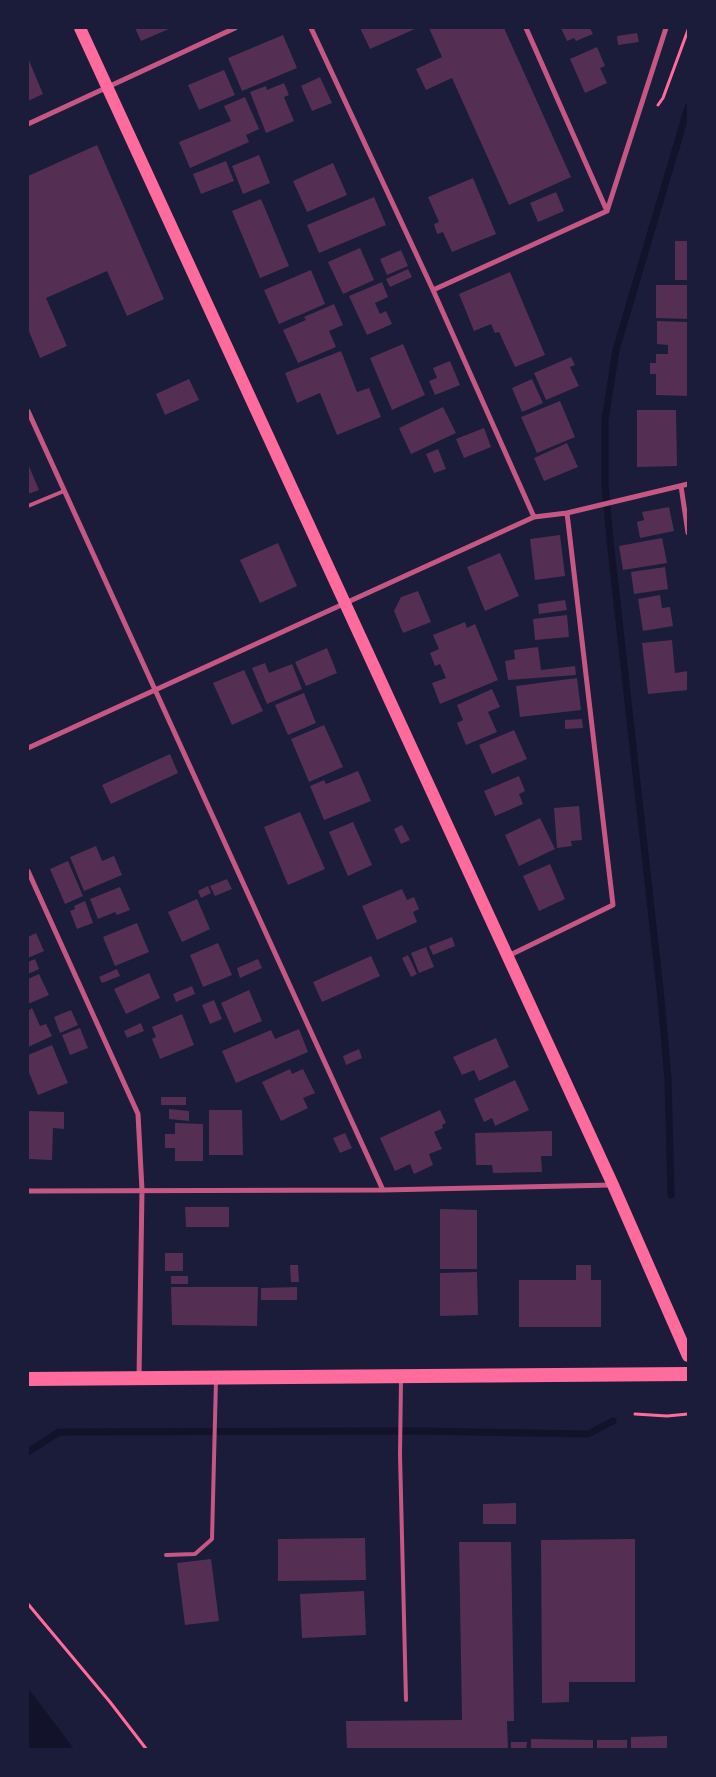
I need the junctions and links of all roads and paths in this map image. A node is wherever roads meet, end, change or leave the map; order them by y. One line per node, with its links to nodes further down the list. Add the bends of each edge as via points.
1 (80, 28): 6 (main road)
2 (235, 28): 6 (street)
3 (311, 28): 9 (street)
4 (526, 28): 8 (street)
5 (666, 28): 8 (street)
6 (107, 86): 7 (street); 18 (main road)
7 (28, 124)
8 (607, 211): 9 (street)
9 (433, 290): 16 (street)
10 (28, 411): 13 (street)
11 (688, 484): 12 (street)
12 (681, 486): 15 (street); 17 (street)
13 (64, 491): 14 (lane); 19 (street)
14 (28, 506)
15 (567, 513): 16 (street); 22 (street, via 613,905)
16 (534, 517): 18 (street)
17 (688, 533)
18 (344, 602): 19 (street); 22 (main road)
19 (153, 689): 20 (street); 25 (street)
20 (28, 748)
21 (28, 871): 24 (street, via 138,1114)
22 (507, 956): 23 (main road)
23 (613, 1185): 25 (street); 27 (main road)
24 (142, 1190): 25 (street); 26 (street); 32 (street)
25 (383, 1190)
26 (28, 1192)
27 (688, 1356)
28 (688, 1374): 29 (highway)
29 (401, 1377): 30 (highway); 37 (lane)
30 (216, 1378): 32 (highway); 35 (lane, via 212,1539 195,1554)
31 (28, 1379): 32 (highway)
32 (139, 1379)
33 (635, 1414): 34 (path)
34 (688, 1414)
35 (166, 1555)
36 (28, 1604): 38 (path)
37 (406, 1700)
38 (146, 1750)

